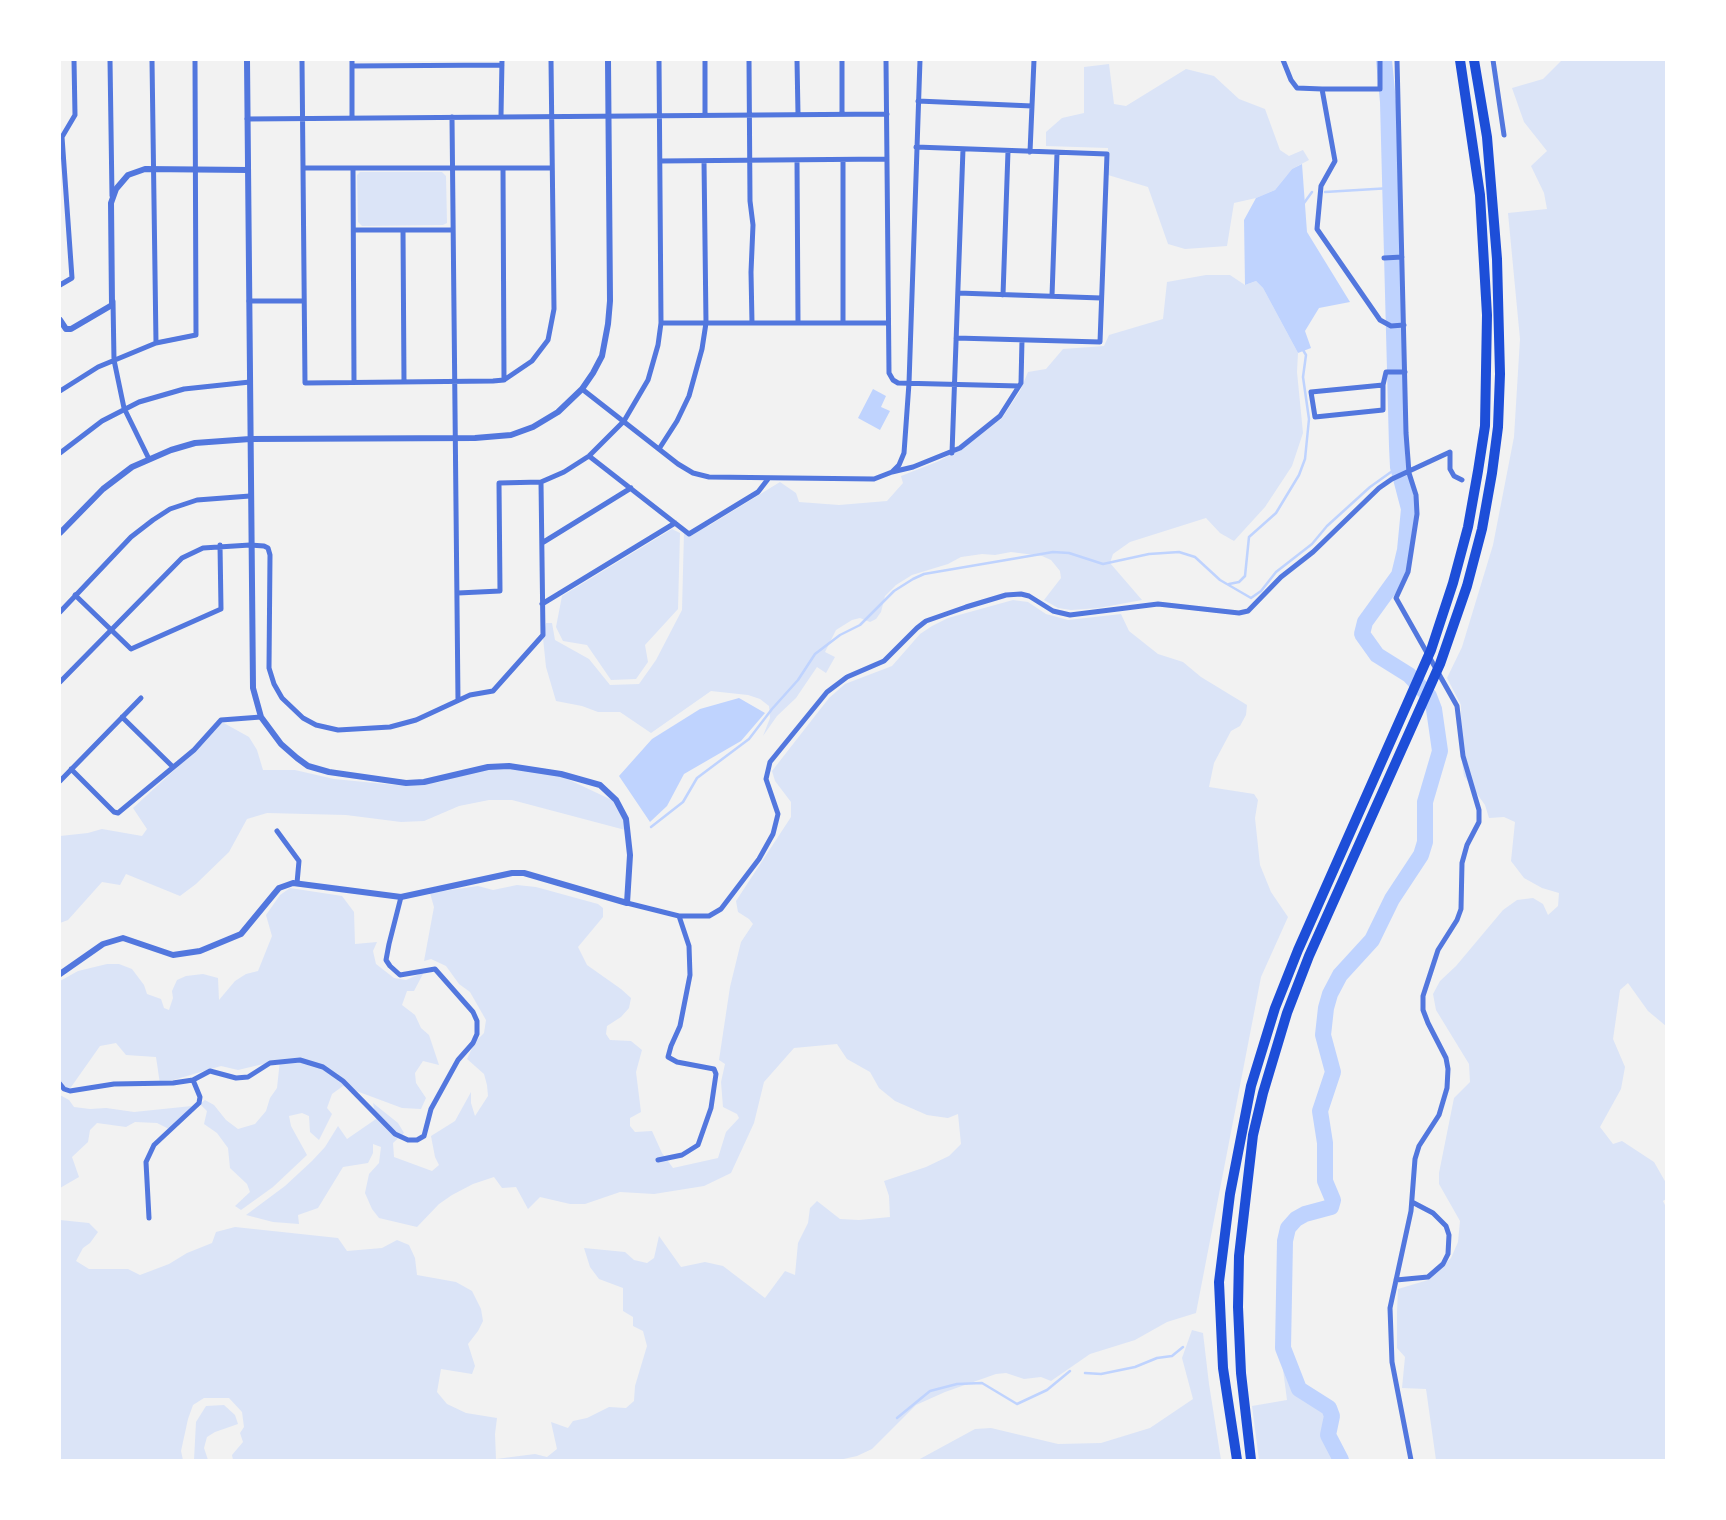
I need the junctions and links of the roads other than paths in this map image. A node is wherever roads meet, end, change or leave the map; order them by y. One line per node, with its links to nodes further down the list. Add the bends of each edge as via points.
1 (74, 60): 69 (street, via 75,115 62,136 72,278)
2 (110, 60): 63 (street)
3 (152, 60): 60 (street)
4 (195, 60): 61 (street)
5 (247, 60): 42 (street)
6 (302, 60): 40 (street)
7 (551, 60): 37 (street)
8 (608, 60): 35 (street)
9 (659, 60): 38 (street)
10 (705, 60): 30 (street)
11 (749, 60): 31 (street)
12 (797, 60): 32 (street)
13 (842, 60): 33 (street)
14 (886, 60): 34 (street)
15 (919, 60): 28 (street)
16 (1034, 60): 29 (street)
17 (1283, 60): 27 (street, via 1297,88)
18 (1380, 60): 27 (street, via 1380,89)
19 (1397, 60): 67 (street)
20 (1460, 60): 149 (highway, via 1480,195 1488,315 1485,426 1468,527 1431,650 1298,950 1251,1086 1219,1282 1223,1368)
21 (1474, 60): 150 (highway, via 1487,137 1500,374 1498,427 1482,529 1440,664 1343,876 1287,1013 1253,1135 1238,1307)
22 (1493, 60): 43 (street)
23 (452, 62): 24 (street); 26 (street)
24 (502, 62): 36 (street)
25 (352, 63): 26 (street); 41 (street)
26 (402, 63)
27 (1322, 89): 84 (street, via 1335,161 1321,186 1317,229 1380,320)
28 (918, 101): 29 (street); 44 (street)
29 (1032, 106): 47 (street)
30 (705, 114): 31 (street); 38 (street)
31 (750, 114): 32 (street); 54 (street)
32 (797, 114): 33 (street)
33 (842, 114): 34 (street)
34 (887, 114): 49 (street)
35 (609, 115): 37 (street); 38 (street); 101 (street, via 608,324 602,356)
36 (501, 116): 37 (street); 39 (street)
37 (552, 116): 55 (street)
38 (660, 116): 52 (street)
39 (452, 117): 41 (street); 58 (street)
40 (302, 118): 41 (street); 42 (street); 56 (street)
41 (352, 118)
42 (247, 119): 62 (street)
43 (1504, 135)
44 (916, 148): 45 (street); 97 (street)
45 (963, 149): 46 (street); 70 (street)
46 (1008, 151): 47 (street); 71 (street)
47 (1030, 152): 48 (street)
48 (1057, 153): 72 (street); 73 (street, via 1107,154)
49 (887, 159): 51 (street); 83 (street)
50 (797, 160): 51 (street); 54 (street); 81 (street)
51 (843, 160): 82 (street)
52 (660, 161): 53 (street); 78 (street)
53 (704, 161): 54 (street); 79 (street)
54 (750, 161): 80 (street)
55 (552, 167): 59 (street); 92 (street, via 552,326 532,361)
56 (304, 168): 57 (street); 76 (street)
57 (353, 168): 58 (street); 64 (street)
58 (452, 168): 59 (street); 66 (street)
59 (503, 168): 92 (street)
60 (153, 169): 61 (street); 63 (street, via 128,176); 89 (street)
61 (195, 169): 62 (street); 89 (street, via 198,332 194,338)
62 (248, 170): 75 (street)
63 (112, 196): 74 (street)
64 (354, 230): 65 (street); 95 (street)
65 (403, 230): 66 (street); 96 (street)
66 (453, 230): 93 (street)
67 (1402, 257): 68 (street); 84 (street)
68 (1384, 258)
69 (60, 285)
70 (957, 293): 71 (street); 87 (street)
71 (1003, 295): 72 (street)
72 (1052, 296): 73 (street)
73 (1101, 298): 88 (street, via 1100,342)
74 (113, 301): 85 (street, via 108,309); 90 (street)
75 (249, 301): 76 (street); 94 (street)
76 (303, 301): 95 (street, via 304,383)
77 (60, 320): 85 (street)
78 (661, 323): 79 (street); 104 (street, via 648,380)
79 (706, 323): 80 (street); 107 (street, via 689,397)
80 (752, 323): 81 (street)
81 (798, 323): 82 (street)
82 (843, 323): 83 (street)
83 (888, 324): 97 (street, via 889,373 892,380)
84 (1398, 325): 91 (street)
85 (71, 329): 86 (street)
86 (60, 335)
87 (956, 338): 88 (street); 98 (street)
88 (1022, 340): 99 (street)
89 (156, 343): 90 (street)
90 (114, 360): 102 (street); 103 (street)
91 (1403, 372): 100 (street, via 1385,372); 113 (street)
92 (504, 380): 93 (street)
93 (454, 381): 96 (street); 105 (street)
94 (250, 382): 103 (street, via 184,389); 106 (street)
95 (354, 382): 96 (street)
96 (404, 382)
97 (909, 383): 98 (street); 112 (street, via 904,453)
98 (955, 385): 99 (street); 109 (street)
99 (1019, 386): 109 (street, via 1000,416)
100 (1383, 386): 100 (street, via 1311,392 1315,417 1383,410)
101 (582, 389): 104 (street); 105 (street, via 533,427 511,435)
102 (60, 391)
103 (124, 408): 108 (street); 111 (street)
104 (624, 421): 107 (street); 110 (street)
105 (455, 438): 106 (street); 124 (street)
106 (250, 439): 111 (street, via 195,443); 118 (street)
107 (659, 449): 114 (street, via 693,473)
108 (60, 453)
109 (951, 453): 112 (street)
110 (589, 456): 116 (street); 117 (street)
111 (149, 459): 120 (street, via 103,489)
112 (892, 472): 114 (street, via 874,479)
113 (1409, 473): 115 (street, via 1450,452 1450,469); 141 (street, via 1379,488 1248,611 1158,604 1070,615 1021,594 926,621 884,661 847,677 827,692 770,762 766,779 778,814 759,859 715,914); 146 (street, via 1417,513 1408,572 1396,598 1457,706 1463,756 1479,810 1479,822 1462,863 1461,909 1438,950 1423,996 1423,1010 1446,1058 1447,1088 1415,1159)
114 (768, 479): 119 (street, via 758,492 689,534)
115 (1462, 480)
116 (541, 482): 121 (street); 124 (street, via 499,483 500,592)
117 (631, 488): 119 (street); 121 (street)
118 (250, 496): 123 (street); 125 (street, via 197,499 170,509 131,537)
119 (675, 523): 126 (street)
120 (61, 528)
121 (542, 543): 126 (street)
122 (220, 545): 123 (street); 128 (street, via 182,558); 128 (street, via 221,609 131,649)
123 (250, 545): 131 (street, via 264,546 270,555 269,668 282,698 303,718 338,730 390,727); 133 (street, via 253,688)
124 (458, 593): 131 (street)
125 (75, 595): 127 (street); 128 (street)
126 (542, 604): 131 (street, via 543,635 492,691)
127 (60, 612)
128 (111, 630): 129 (street)
129 (60, 682)
130 (141, 698): 132 (street)
131 (458, 700)
132 (122, 717): 134 (street); 135 (street)
133 (261, 717): 134 (street, via 221,720); 140 (street, via 297,758 329,772 406,783 509,766 600,785 616,800 626,819 630,855)
134 (173, 767): 135 (street, via 118,813)
135 (71, 769): 136 (street)
136 (60, 781)
137 (277, 831): 138 (street, via 299,861)
138 (297, 883): 139 (street); 142 (street, via 279,888 241,934 200,951 173,955 123,938 103,944)
139 (401, 897): 140 (street, via 524,873); 143 (street, via 386,960 400,975 435,970 477,1021 473,1043 458,1060 431,1109 424,1136 408,1140 395,1134 343,1081 323,1067 300,1060 270,1063 247,1077 214,1071)
140 (627, 903): 141 (street)
141 (679, 916): 145 (street, via 689,946 690,975 680,1026 668,1057 714,1069 716,1074 711,1108 698,1145 682,1155)
142 (60, 974)
143 (193, 1080): 144 (street, via 70,1091); 147 (street, via 199,1103 154,1145 146,1162)
144 (60, 1084)
145 (658, 1160)
146 (1412, 1202): 148 (street); 148 (street, via 1446,1226 1448,1254 1428,1277)
147 (149, 1218)
148 (1396, 1280): 151 (street, via 1390,1308 1392,1362)
149 (1237, 1461)
150 (1251, 1461)
151 (1411, 1461)

